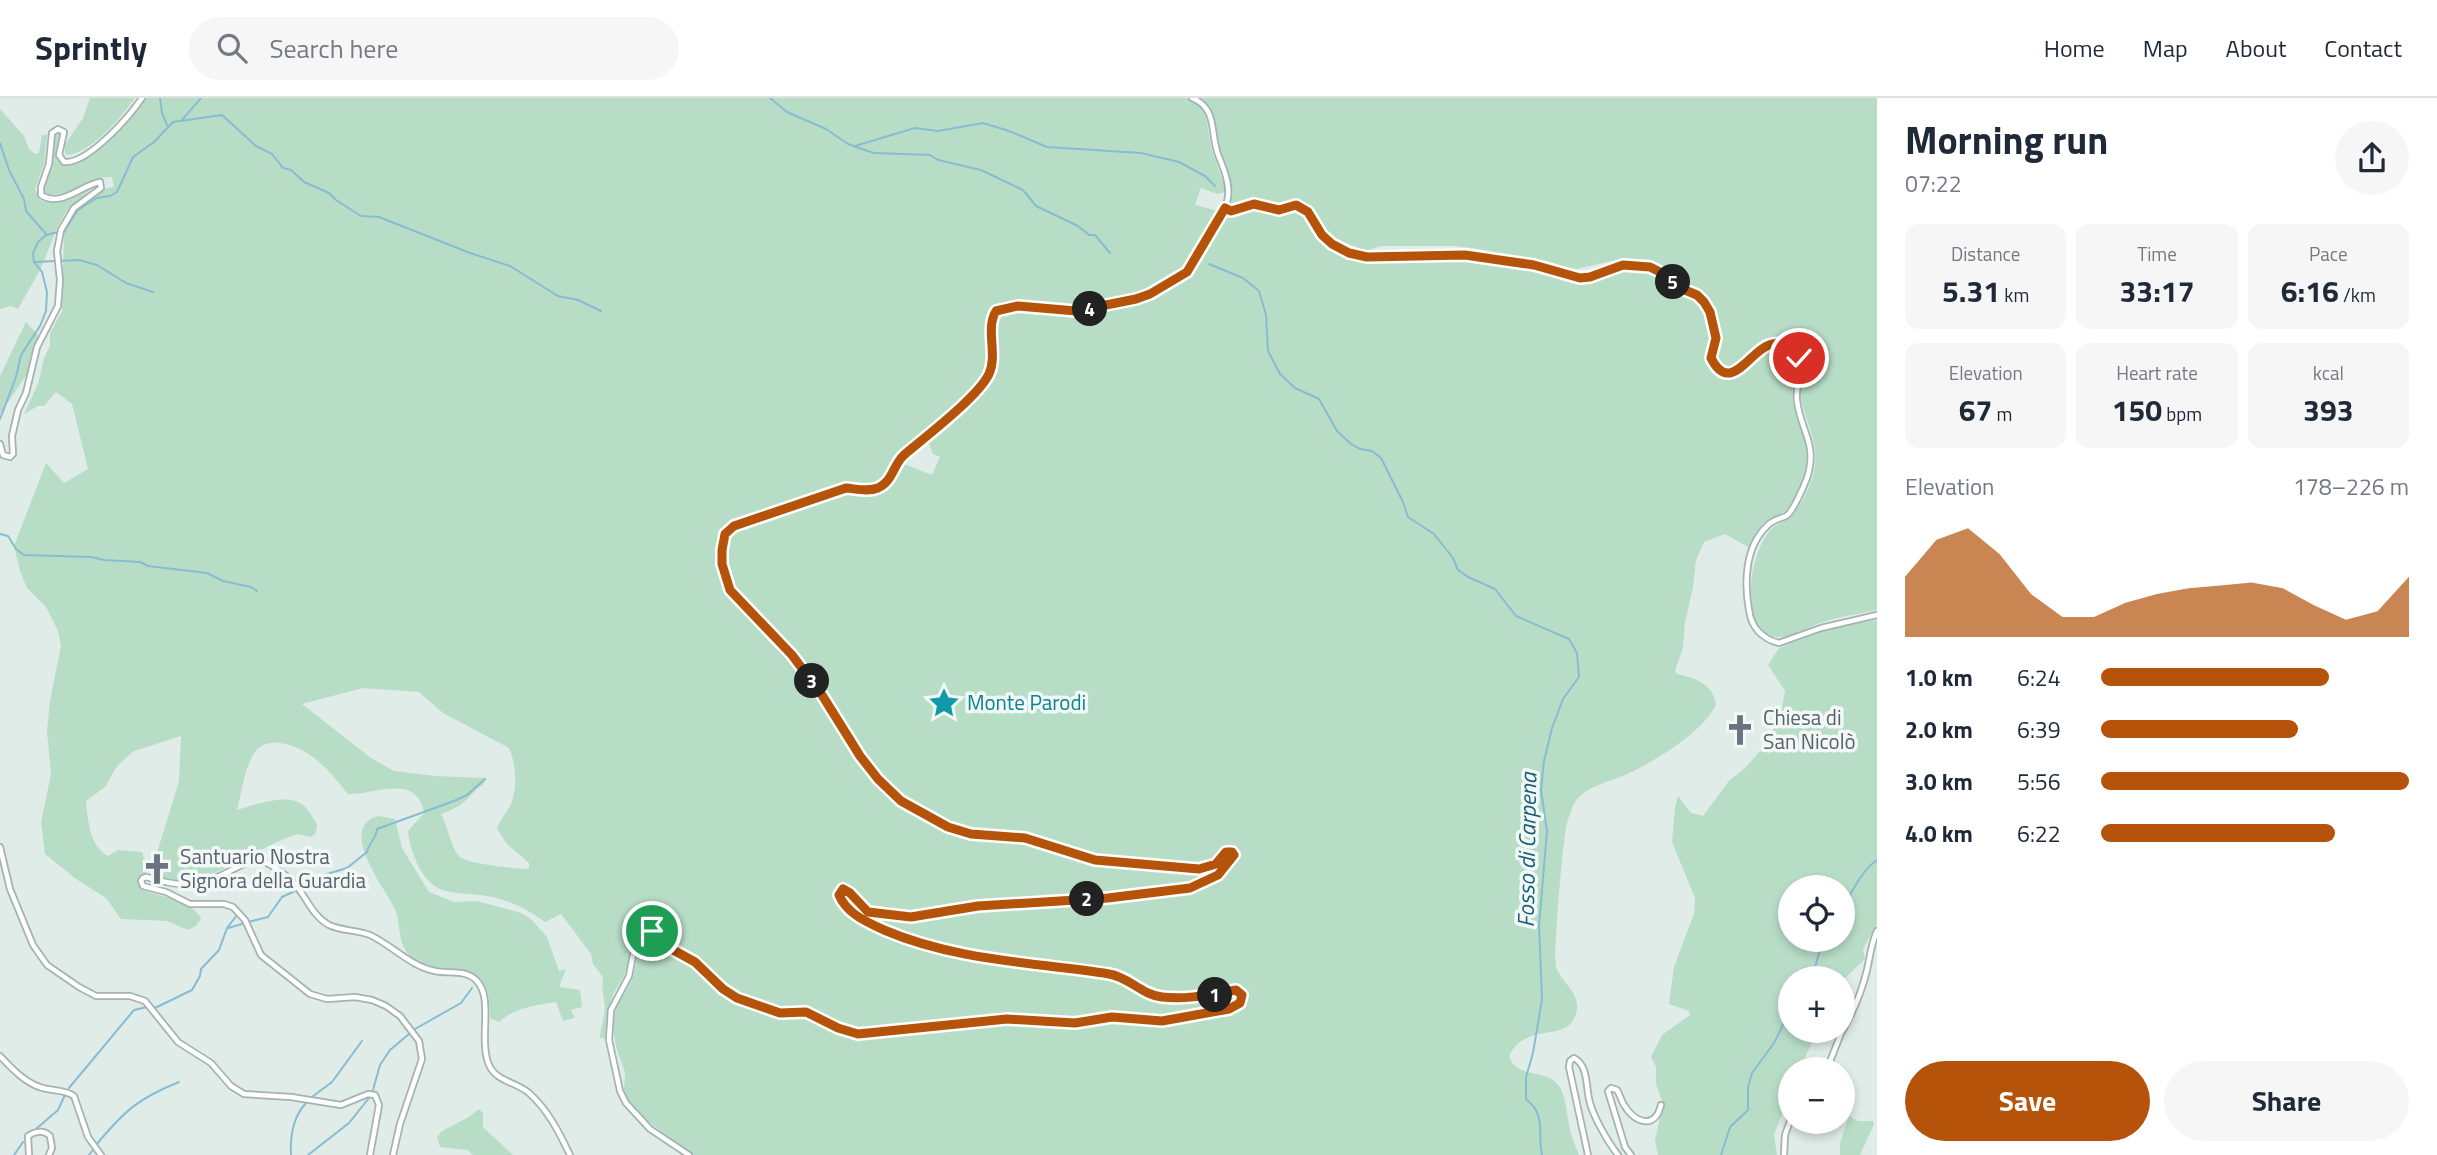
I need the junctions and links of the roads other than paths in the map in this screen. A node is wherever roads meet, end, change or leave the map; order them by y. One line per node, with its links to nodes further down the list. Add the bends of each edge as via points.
1 (142, 98): 4 (street, via 108,136 69,163 59,155 64,132 52,133 41,195 62,198 98,182 102,185 74,208 61,230 57,310 37,347 16,417 10,457 3,456)
2 (1192, 98): 3 (street, via 1203,102 1209,111 1214,146 1229,192)
3 (1225, 208): 5 (street, via 1301,206 1327,240 1367,257 1465,255 1534,265 1580,278 1623,265 1650,267 1704,302 1716,338 1711,358 1721,370 1740,370 1760,349 1772,344 1794,349 1799,365 1797,401 1811,446 1809,468 1788,515 1771,522 1749,559 1749,615 1763,637 1776,642); 18 (street, via 1187,272 1150,294 1076,311 1018,306 996,311 988,376 902,457 886,482 871,490 844,489 734,526 725,534 722,564 730,590 792,655 872,771 889,791 915,809 971,834 1025,838 1095,860 1199,869 1216,864 1226,852 1234,855 1218,875 1190,888 978,906 911,917 868,912 843,889 839,895 848,909 918,944 965,956 1112,974 1160,997 1211,996 1236,990 1242,995 1240,1003 1162,1021 1007,1019 858,1034 806,1012 780,1013 737,998 695,962 642,928 629,976 611,1010 609,1040 626,1103 650,1129)
4 (0, 444)
5 (1877, 615)
6 (0, 847): 15 (street, via 29,938 47,965 97,996 136,997 149,1003 178,1042 211,1063 244,1094 341,1105 368,1094 375,1096 379,1105)
7 (1877, 931): 8 (street)
8 (1855, 1004)
9 (0, 1056): 14 (street, via 30,1082 75,1096 88,1137)
10 (1661, 1105): 21 (street, via 1656,1118 1645,1121 1629,1111 1617,1090 1609,1090)
11 (1785, 1134): 22 (street)
12 (29, 1155): 13 (street, via 28,1136 43,1132 50,1136)
13 (49, 1155)
14 (100, 1155)
15 (370, 1155)
16 (393, 1155): 17 (street, via 422,1059 421,1046 395,1012 372,1000 310,994 261,955 238,910 224,904 190,904 143,886 144,877 192,885 260,860 295,884 315,913 331,926 372,936 432,971 472,976 484,993 487,1061 495,1074 527,1091 554,1123)
17 (570, 1155)
18 (689, 1155)
19 (1588, 1155): 20 (street, via 1569,1067 1574,1058 1583,1069 1592,1109)
20 (1618, 1155)
21 (1631, 1155)
22 (1783, 1155)

